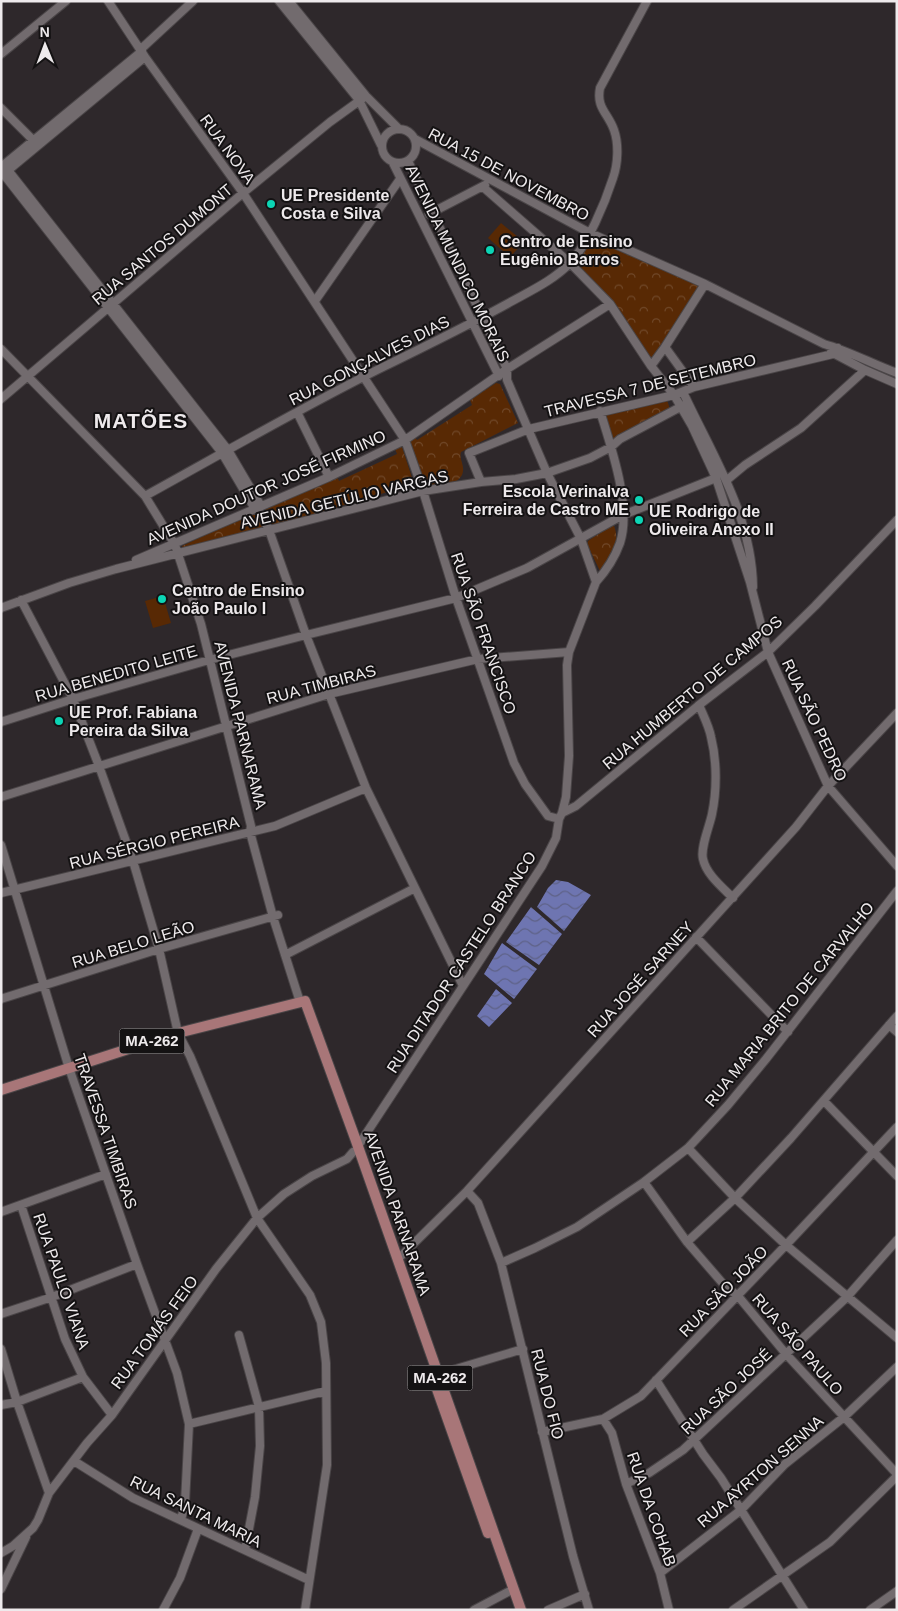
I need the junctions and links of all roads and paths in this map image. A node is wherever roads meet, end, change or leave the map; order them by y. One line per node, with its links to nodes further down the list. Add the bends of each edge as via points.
1 (66, 1): 8 (street)
2 (108, 1): 7 (street, RUA NOVA)
3 (194, 1): 7 (street)
4 (279, 1): 9 (street)
5 (288, 1): 9 (street)
6 (648, 1): 24 (street, RUA GONÇALVES DIAS, via 600,88 601,107 614,129 617,152 613,177)
7 (143, 52): 13 (street); 21 (street, RUA NOVA)
8 (1, 54)
9 (362, 98): 11 (street); 14 (street); 21 (street, RUA SANTOS DUMONT)
10 (1, 108): 13 (street)
11 (399, 129): 12 (street, via 408,132); 14 (street, via 385,136)
12 (415, 140): 15 (street, via 415,154); 19 (street, RUA 15 DE NOVEMBRO)
13 (36, 143): 17 (street)
14 (381, 145): 16 (street, via 384,156)
15 (408, 161): 16 (street); 22 (street, AVENIDA MUNDICO MORAIS)
16 (393, 163): 18 (street, AVENIDA MUNDICO MORAIS)
17 (3, 171): 29 (street)
18 (400, 179): 23 (street, AVENIDA MUNDICO MORAIS); 27 (street)
19 (493, 180): 20 (street); 24 (street, RUA 15 DE NOVEMBRO)
20 (483, 187): 22 (street); 25 (street, RUA SÃO PEDRO)
21 (244, 193): 27 (street, RUA NOVA); 29 (street, RUA SANTOS DUMONT)
22 (431, 213): 23 (street); 30 (street, AVENIDA MUNDICO MORAIS)
23 (420, 219): 31 (street, AVENIDA MUNDICO MORAIS)
24 (590, 233): 25 (street, RUA GONÇALVES DIAS); 26 (street, RUA 15 DE NOVEMBRO)
25 (570, 263): 28 (street, RUA SÃO PEDRO); 30 (street, RUA GONÇALVES DIAS, via 546,282)
26 (705, 284): 32 (street); 34 (street, RUA 15 DE NOVEMBRO)
27 (315, 301): 40 (street, RUA NOVA)
28 (610, 304): 35 (street, RUA SÃO PEDRO); 36 (street)
29 (110, 305): 39 (street, RUA SANTOS DUMONT); 53 (street)
30 (483, 317): 31 (street, RUA GONÇALVES DIAS); 36 (street, AVENIDA MUNDICO MORAIS)
31 (472, 322): 40 (street, RUA GONÇALVES DIAS); 41 (street, AVENIDA MUNDICO MORAIS)
32 (665, 347): 35 (street); 43 (street)
33 (1, 349): 39 (street, AVENIDA PARNARAMA)
34 (836, 351): 37 (street); 38 (street); 43 (street, TRAVESSA 7 DE SETEMBRO)
35 (651, 366): 45 (street, RUA SÃO PEDRO)
36 (507, 370): 41 (street)
37 (865, 370): 42 (street); 57 (street, via 800,428)
38 (897, 373)
39 (27, 375): 46 (street, RUA SANTOS DUMONT); 60 (street, AVENIDA PARNARAMA)
40 (363, 377): 49 (street, RUA GONÇALVES DIAS); 51 (street, RUA NOVA)
41 (503, 378): 50 (street, AVENIDA MUNDICO MORAIS); 51 (street, AVENIDA DOUTOR JOSÉ FIRMINO)
42 (897, 384)
43 (694, 387): 44 (street, TRAVESSA 7 DE SETEMBRO)
44 (683, 392): 45 (street, TRAVESSA 7 DE SETEMBRO); 47 (street, RUA SÃO PEDRO)
45 (674, 395): 47 (street, RUA SÃO PEDRO); 48 (street, TRAVESSA 7 DE SETEMBRO)
46 (1, 399)
47 (684, 405): 52 (street, AVENIDA GETÚLIO VARGAS); 56 (street, RUA SÃO PEDRO); 57 (street, RUA SÃO PEDRO)
48 (600, 411): 50 (street, TRAVESSA 7 DE SETEMBRO); 52 (street, RUA DITADOR CASTELO BRANCO)
49 (297, 412): 53 (street, RUA GONÇALVES DIAS); 55 (street)
50 (529, 429): 54 (street, AVENIDA MUNDICO MORAIS); 58 (street, TRAVESSA 7 DE SETEMBRO, via 469,453)
51 (405, 440): 55 (street, AVENIDA DOUTOR JOSÉ FIRMINO); 59 (street, RUA SÃO FRANCISCO)
52 (610, 447): 54 (street, AVENIDA GETÚLIO VARGAS, via 590,458); 62 (street, RUA DITADOR CASTELO BRANCO, via 619,480)
53 (225, 452): 60 (street, RUA GONÇALVES DIAS); 61 (street)
54 (547, 473): 58 (street, AVENIDA GETÚLIO VARGAS); 65 (street, AVENIDA MUNDICO MORAIS)
55 (329, 477): 61 (street, AVENIDA DOUTOR JOSÉ FIRMINO)
56 (716, 478): 62 (street, RUA BENEDITO LEITE); 70 (street, RUA SÃO PEDRO)
57 (727, 480): 70 (street, RUA SÃO PEDRO, via 751,558)
58 (482, 482): 59 (street, AVENIDA GETÚLIO VARGAS)
59 (423, 491): 64 (street, AVENIDA GETÚLIO VARGAS); 71 (street, RUA SÃO FRANCISCO)
60 (145, 496): 66 (street, AVENIDA PARNARAMA)
61 (258, 508): 64 (street); 66 (street, AVENIDA DOUTOR JOSÉ FIRMINO)
62 (623, 515): 65 (street, RUA BENEDITO LEITE); 69 (street, RUA DITADOR CASTELO BRANCO, via 620,543)
63 (897, 520): 76 (street, RUA HUMBERTO DE CAMPOS)
64 (269, 530): 67 (street, AVENIDA GETÚLIO VARGAS); 74 (street)
65 (581, 539): 69 (street, AVENIDA MUNDICO MORAIS); 71 (street, RUA BENEDITO LEITE, via 527,568)
66 (176, 545): 67 (street, AVENIDA PARNARAMA / MA-262); 68 (street, AVENIDA DOUTOR JOSÉ FIRMINO)
67 (179, 554): 68 (street, AVENIDA DOUTOR JOSÉ FIRMINO); 78 (street, AVENIDA PARNARAMA / MA-262)
68 (116, 569): 72 (street, AVENIDA DOUTOR JOSÉ FIRMINO)
69 (596, 582): 75 (street, RUA DITADOR CASTELO BRANCO)
70 (754, 596): 76 (street, RUA SÃO PEDRO)
71 (456, 598): 74 (street, RUA BENEDITO LEITE); 77 (street, RUA SÃO FRANCISCO)
72 (21, 600): 73 (street, AVENIDA DOUTOR JOSÉ FIRMINO); 80 (street)
73 (1, 608)
74 (306, 635): 78 (street, RUA BENEDITO LEITE); 79 (street)
75 (568, 652): 77 (street, RUA TIMBIRAS); 89 (street, RUA DITADOR CASTELO BRANCO, via 570,756 566,796)
76 (768, 652): 81 (street, RUA HUMBERTO DE CAMPOS); 86 (street, RUA SÃO PEDRO)
77 (478, 659): 79 (street, RUA TIMBIRAS); 89 (street, RUA SÃO FRANCISCO, via 524,784 548,816)
78 (209, 660): 80 (street, RUA BENEDITO LEITE); 84 (street, AVENIDA PARNARAMA / MA-262)
79 (329, 694): 84 (street, RUA TIMBIRAS); 87 (street)
80 (73, 699): 83 (street, RUA BENEDITO LEITE); 85 (street)
81 (699, 705): 89 (street, RUA HUMBERTO DE CAMPOS); 98 (street, via 711,735 715,763 713,813 702,855 712,876)
82 (897, 714): 86 (street, RUA JOSÉ SARNEY)
83 (1, 722)
84 (226, 726): 85 (street, RUA TIMBIRAS); 90 (street, AVENIDA PARNARAMA / MA-262)
85 (99, 766): 88 (street, RUA TIMBIRAS); 92 (street)
86 (828, 786): 93 (street, RUA SÃO PEDRO); 98 (street, RUA JOSÉ SARNEY)
87 (366, 788): 90 (street, RUA SÉRGIO PEREIRA, via 275,826); 94 (street)
88 (1, 797)
89 (560, 816): 104 (street, RUA DITADOR CASTELO BRANCO, via 556,838 542,866)
90 (252, 830): 92 (street, RUA SÉRGIO PEREIRA); 99 (street, AVENIDA PARNARAMA / MA-262)
91 (1, 844): 95 (street, TRAVESSA TIMBIRAS)
92 (134, 860): 95 (street, RUA SÉRGIO PEREIRA); 101 (street)
93 (897, 866)
94 (415, 888): 102 (street); 104 (street)
95 (14, 890): 97 (street, RUA SÉRGIO PEREIRA); 103 (street, TRAVESSA TIMBIRAS)
96 (897, 891): 109 (street, RUA MARIA BRITO DE CARVALHO)
97 (1, 894)
98 (733, 898): 100 (street, RUA JOSÉ SARNEY)
99 (275, 916): 101 (street, RUA BELO LEÃO); 102 (street, AVENIDA PARNARAMA / MA-262)
100 (696, 936): 109 (street); 122 (street, RUA JOSÉ SARNEY)
101 (159, 949): 103 (street, RUA BELO LEÃO); 111 (street)
102 (287, 954): 106 (street, AVENIDA PARNARAMA / MA-262)
103 (43, 986): 105 (street, RUA BELO LEÃO); 112 (street, TRAVESSA TIMBIRAS)
104 (463, 986): 116 (street, RUA DITADOR CASTELO BRANCO)
105 (1, 999)
106 (303, 1002): 111 (main road, MA-262); 116 (main road, AVENIDA PARNARAMA / MA-262)
107 (897, 1016): 108 (street)
108 (889, 1025): 110 (street); 114 (street)
109 (788, 1032): 117 (street, RUA MARIA BRITO DE CARVALHO)
110 (897, 1032)
111 (178, 1033): 112 (main road, MA-262); 126 (street)
112 (69, 1068): 113 (main road, MA-262); 119 (street, TRAVESSA TIMBIRAS)
113 (1, 1090)
114 (824, 1100): 118 (street); 123 (street)
115 (897, 1127): 118 (street, RUA SÃO JOÃO)
116 (354, 1144): 126 (street, RUA TOMÁS FEIO, via 347,1159 284,1194); 130 (main road, AVENIDA PARNARAMA / MA-262)
117 (688, 1148): 121 (street, RUA MARIA BRITO DE CARVALHO); 123 (street)
118 (874, 1152): 120 (street); 129 (street, RUA SÃO JOÃO)
119 (106, 1174): 124 (street); 132 (street, TRAVESSA TIMBIRAS)
120 (897, 1176)
121 (644, 1182): 128 (street, RUA SÃO PAULO); 131 (street, RUA MARIA BRITO DE CARVALHO, via 576,1227)
122 (467, 1191): 130 (street, RUA JOSÉ SARNEY); 131 (street, RUA DO FIO, via 478,1203)
123 (735, 1198): 128 (street); 129 (street)
124 (21, 1205): 125 (street); 134 (street, RUA PAULO VIANA)
125 (1, 1212)
126 (257, 1218): 139 (street, RUA TOMÁS FEIO); 147 (street, via 310,1295 321,1322)
127 (897, 1240): 135 (street, RUA SÃO JOSÉ)
128 (686, 1242): 133 (street, RUA SÃO PAULO)
129 (786, 1246): 133 (street, RUA SÃO JOÃO); 135 (street)
130 (395, 1260): 144 (main road, AVENIDA PARNARAMA / MA-262)
131 (500, 1263): 141 (street, RUA DO FIO)
132 (137, 1264): 134 (street); 139 (street, TRAVESSA TIMBIRAS)
133 (738, 1296): 142 (street, RUA SÃO PAULO); 146 (street, RUA SÃO JOÃO)
134 (52, 1297): 136 (street); 145 (street, RUA PAULO VIANA, via 65,1339)
135 (847, 1297): 138 (street); 142 (street, RUA SÃO JOSÉ)
136 (1, 1314)
137 (238, 1335): 150 (street)
138 (897, 1338)
139 (165, 1340): 151 (street, RUA TOMÁS FEIO); 154 (street, TRAVESSA TIMBIRAS)
140 (1, 1349): 148 (street)
141 (523, 1349): 144 (street); 155 (street, RUA DO FIO)
142 (786, 1354): 152 (street, RUA SÃO PAULO); 156 (street, RUA SÃO JOSÉ)
143 (897, 1367): 152 (street, RUA AYRTON SENNA)
144 (435, 1374): 171 (main road, AVENIDA PARNARAMA / MA-262)
145 (83, 1377): 148 (street); 151 (street, RUA PAULO VIANA)
146 (656, 1380): 153 (street, RUA SÃO JOÃO, via 641,1396); 156 (street)
147 (326, 1391): 150 (street); 169 (street, via 327,1465)
148 (17, 1402): 149 (street); 160 (street)
149 (1, 1405)
150 (259, 1407): 154 (street); 165 (street, via 260,1446)
151 (112, 1415): 157 (street, RUA TOMÁS FEIO)
152 (844, 1417): 158 (street, RUA SÃO PAULO); 161 (street, RUA AYRTON SENNA, via 784,1464)
153 (603, 1419): 155 (street, RUA SÃO JOÃO); 159 (street, RUA DA COHAB, via 612,1434)
154 (190, 1424): 162 (street, TRAVESSA TIMBIRAS)
155 (542, 1432): 173 (street, RUA DO FIO)
156 (694, 1438): 159 (street, RUA SÃO JOSÉ, via 664,1463); 161 (street)
157 (74, 1461): 160 (street, RUA TOMÁS FEIO); 162 (street, RUA SANTA MARIA, via 133,1498)
158 (897, 1475): 168 (street, via 830,1542)
159 (626, 1484): 167 (street, RUA DA COHAB)
160 (50, 1493): 164 (street, RUA TOMÁS FEIO)
161 (741, 1510): 167 (street, RUA AYRTON SENNA); 168 (street)
162 (181, 1520): 163 (street, RUA SANTA MARIA)
163 (198, 1529): 165 (street, RUA SANTA MARIA); 174 (street, via 180,1578)
164 (27, 1535): 166 (street, RUA TOMÁS FEIO); 170 (street)
165 (245, 1550): 169 (street, RUA SANTA MARIA)
166 (1, 1553)
167 (660, 1573): 181 (street, RUA DA COHAB)
168 (782, 1574): 182 (street); 183 (street)
169 (309, 1580): 175 (street)
170 (1, 1589)
171 (511, 1590): 176 (street); 177 (main road, AVENIDA PARNARAMA / MA-262); 178 (main road, AVENIDA PARNARAMA / MA-262)
172 (897, 1591): 184 (street)
173 (584, 1594): 179 (street); 180 (street, RUA DO FIO)
174 (162, 1610)
175 (305, 1610)
176 (474, 1610)
177 (515, 1610)
178 (522, 1610)
179 (548, 1610)
180 (589, 1610)
181 (669, 1610)
182 (733, 1610)
183 (804, 1610)
184 (870, 1610)

